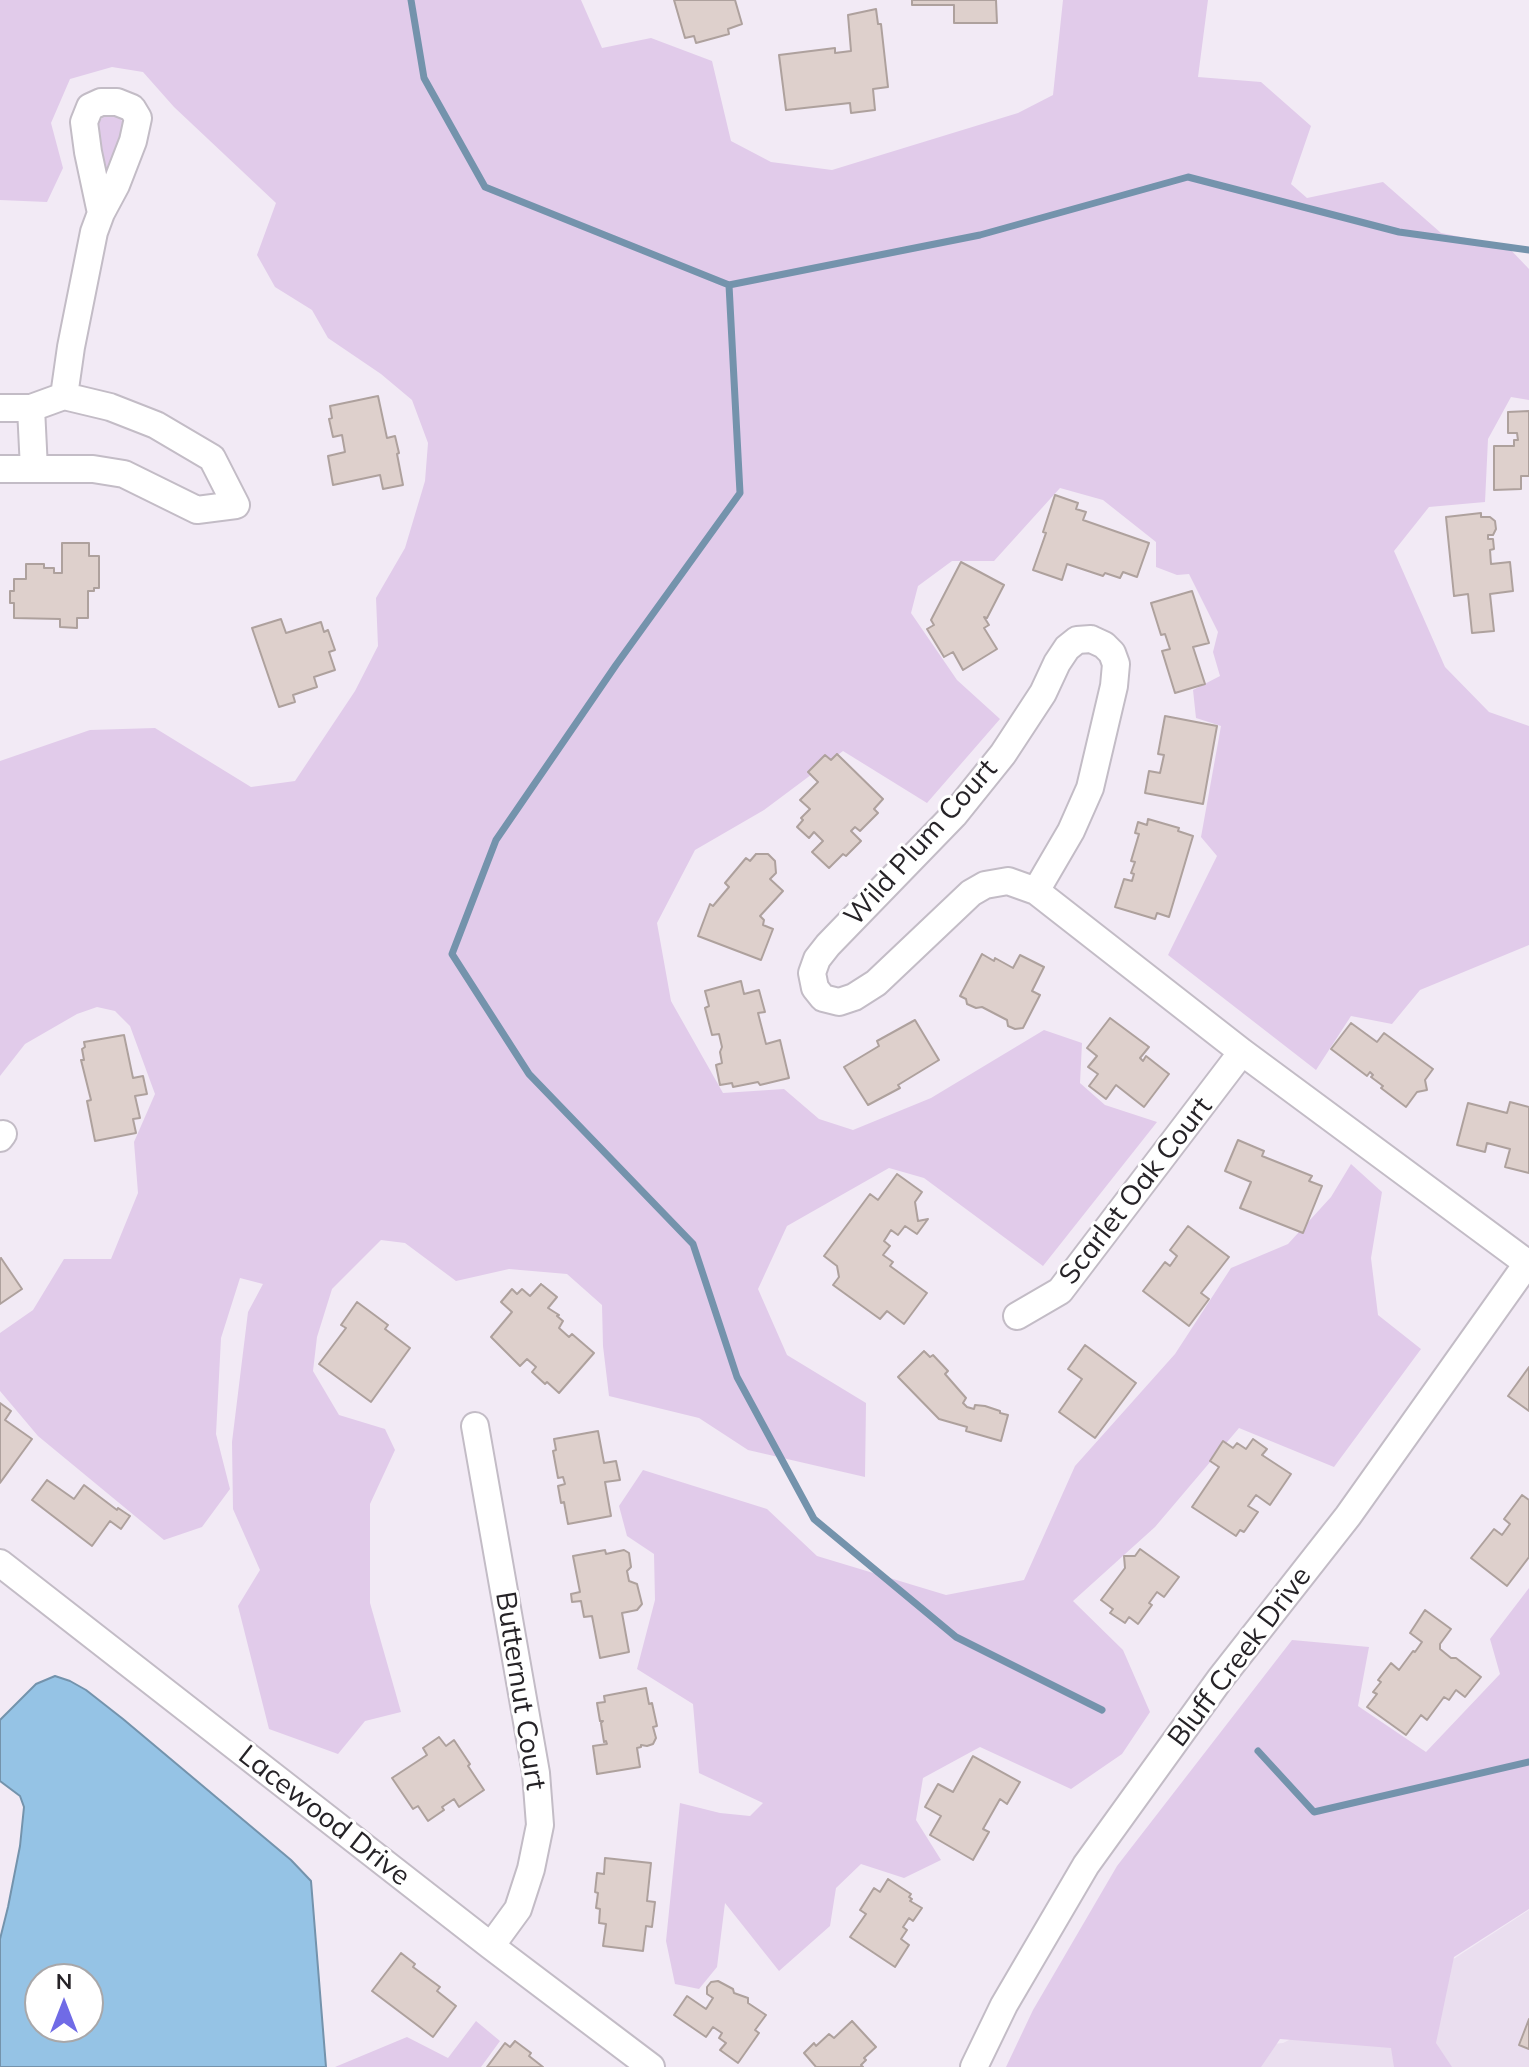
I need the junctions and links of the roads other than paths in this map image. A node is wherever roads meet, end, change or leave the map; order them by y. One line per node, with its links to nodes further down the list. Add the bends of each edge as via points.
1 (101, 213): 2 (street)
2 (64, 396): 4 (street); 6 (street, via 156,425 212,458 236,505 197,510 124,474)
3 (0, 408): 4 (street)
4 (31, 408): 6 (street)
5 (0, 469): 6 (street)
6 (34, 469)
7 (1036, 891): 7 (street, Wild Plum Court, via 1090,788 1114,686 1112,653 1091,639 1067,648 1003,754 954,815 828,945 812,973 815,988 823,998 839,1002 854,997 985,885 1008,881); 8 (street, Wild Plum Court)
8 (1242, 1052): 9 (street, Wild Plum Court); 10 (street, Scarlet Oak Court, via 1060,1291)
9 (1528, 1262): 15 (street, Bluff Creek Drive, via 1348,1516 1220,1679 1086,1865)
10 (1017, 1316)
11 (475, 1426): 13 (street, Butternut Court, via 536,1773 540,1825 518,1909)
12 (0, 1563): 13 (street, Lacewood Drive)
13 (491, 1946): 14 (street, Lacewood Drive)
14 (651, 2067)
15 (974, 2067)

